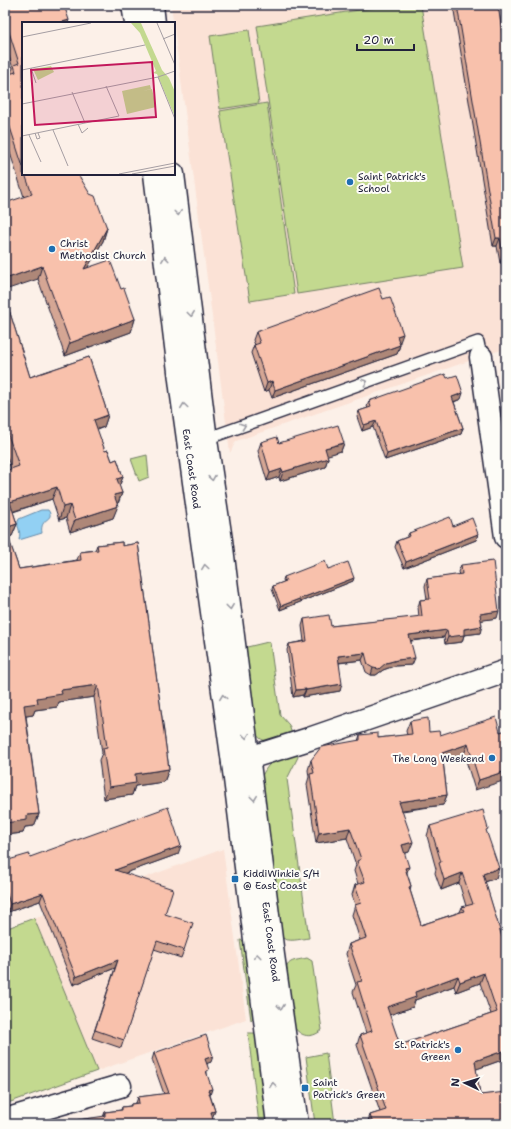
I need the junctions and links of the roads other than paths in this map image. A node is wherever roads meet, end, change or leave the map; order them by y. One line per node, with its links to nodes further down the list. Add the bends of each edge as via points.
1 (133, 5): 3 (main road)
2 (152, 5): 4 (main road)
3 (136, 22)
4 (154, 22)
5 (155, 175): 8 (main road, East Coast Road, one-way to 5, via 182,396)
6 (173, 175): 8 (main road, East Coast Road, one-way to 8)
7 (479, 350): 8 (lane, one-way to 7); 9 (main road)
8 (198, 442): 11 (main road, East Coast Road)
9 (506, 537)
10 (506, 671): 11 (main road)
11 (241, 761): 14 (main road, East Coast Road, one-way to 11); 15 (main road, East Coast Road, one-way to 15, via 273,955)
12 (120, 1086): 13 (main road)
13 (5, 1120)
14 (278, 1124)
15 (297, 1124)

